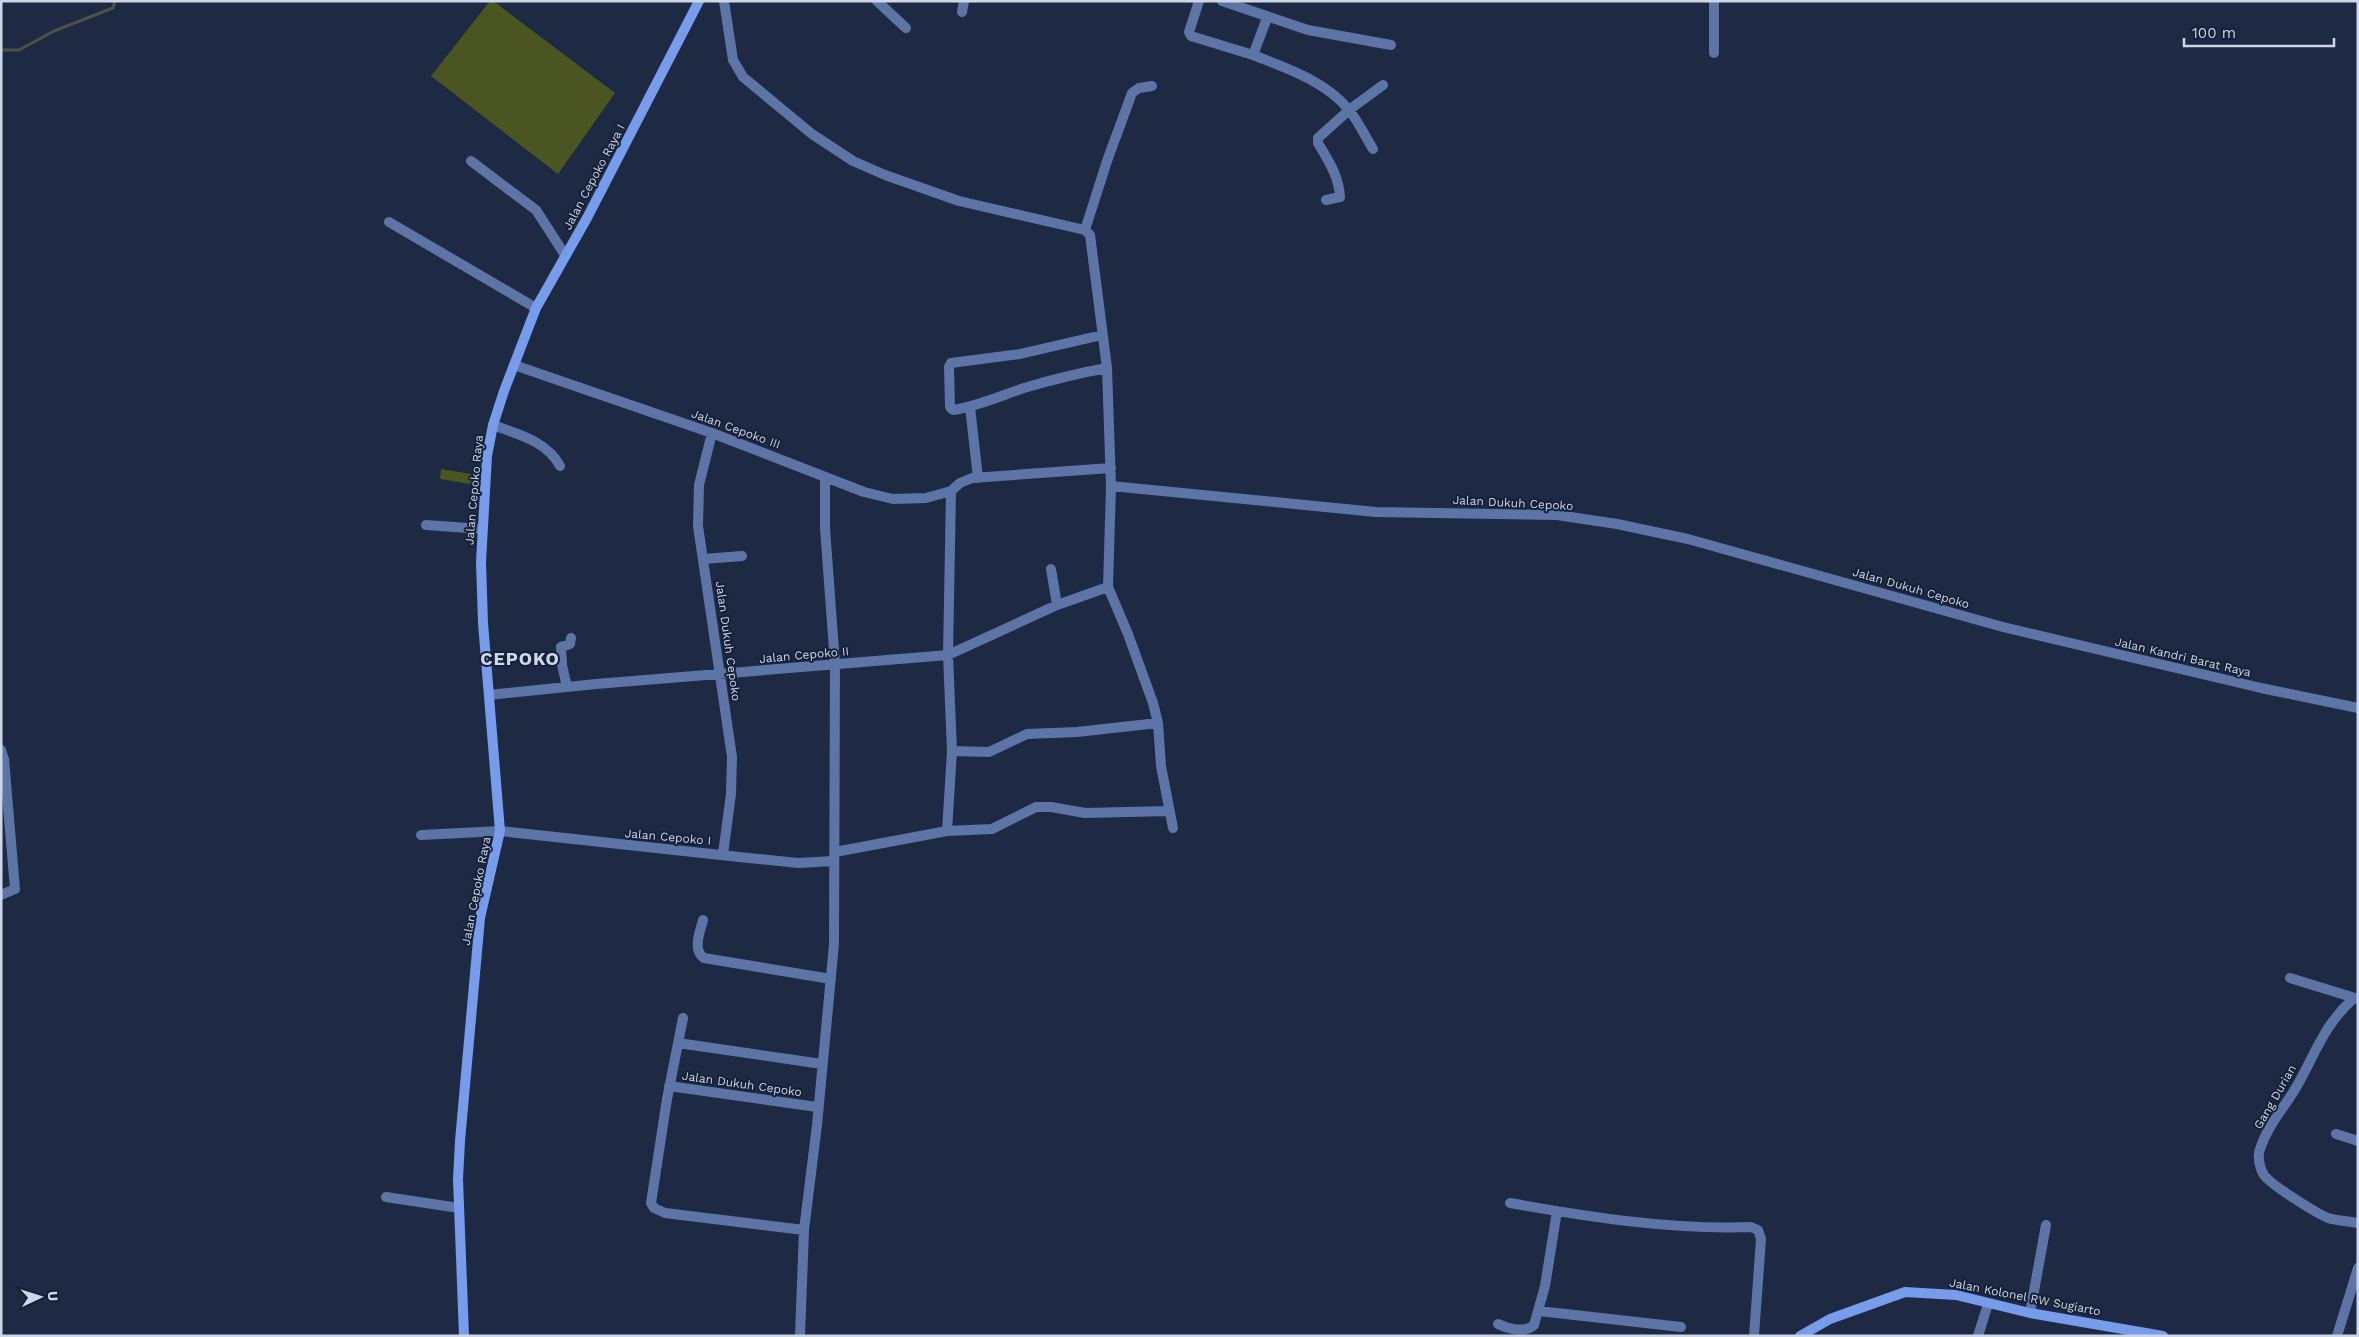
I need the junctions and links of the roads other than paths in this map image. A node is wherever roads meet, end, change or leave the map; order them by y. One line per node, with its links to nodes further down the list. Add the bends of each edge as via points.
1 (699, 1): 22 (main road, Jalan Cepoko Raya I)
2 (724, 1): 21 (street, via 733,60 742,77 812,134 853,161 885,176 959,200)
3 (877, 1): 10 (street)
4 (964, 1): 8 (street)
5 (1199, 1): 13 (street, via 1189,32 1191,36)
6 (1222, 1): 9 (street)
7 (1714, 1): 12 (street)
8 (962, 12)
9 (1267, 18): 11 (street, via 1308,30); 13 (street)
10 (906, 28)
11 (1391, 45)
12 (1714, 53)
13 (1253, 55): 16 (street, via 1290,69 1330,90)
14 (1383, 85): 16 (street)
15 (1152, 86): 21 (street, via 1132,93)
16 (1349, 110): 17 (street); 19 (street, via 1318,138 1340,186 1340,197)
17 (1373, 149)
18 (471, 161): 22 (street, via 536,210)
19 (1326, 200)
20 (389, 222): 23 (street)
21 (1085, 230): 24 (street, via 1090,235 1092,246)
22 (565, 255): 23 (main road, Jalan Cepoko Raya I)
23 (536, 308): 25 (main road, Jalan Cepoko Raya I)
24 (1102, 335): 26 (street); 27 (street, via 1020,354 951,362 950,407 954,410)
25 (514, 365): 28 (main road, Jalan Cepoko Raya); 29 (street, Jalan Cepoko III)
26 (1107, 368): 27 (street, via 1024,388); 31 (street)
27 (970, 407): 33 (street)
28 (493, 425): 30 (street, via 546,448); 37 (main road, Jalan Cepoko Raya, via 487,456)
29 (712, 433): 32 (street, Jalan Cepoko III); 39 (street, Jalan Dukuh Cepoko, via 699,485 698,526)
30 (560, 466)
31 (1111, 468): 33 (street, Jalan Cepoko III); 34 (street)
32 (825, 478): 35 (street, Jalan Cepoko III, via 893,499 926,498); 46 (street, Jalan Dukuh Cepoko, via 825,528)
33 (978, 478): 35 (street, Jalan Cepoko III, via 960,482)
34 (1111, 486): 41 (street); 43 (street, Jalan Dukuh Cepoko, via 1376,512 1557,515 1617,524 1688,539)
35 (951, 491): 45 (street)
36 (426, 525): 37 (street)
37 (482, 528): 49 (main road, Jalan Cepoko Raya, via 483,614)
38 (742, 556): 39 (street)
39 (703, 559): 47 (street, Jalan Dukuh Cepoko)
40 (1052, 569): 42 (street)
41 (1108, 587): 42 (street, Jalan Cepoko II); 51 (street, via 1128,634)
42 (1057, 605): 45 (street, Jalan Cepoko II)
43 (2003, 627): 50 (street, Jalan Kandri Barat Raya)
44 (571, 638): 48 (street, via 570,644 561,647)
45 (948, 655): 46 (street, Jalan Cepoko II); 53 (street)
46 (835, 664): 47 (street, Jalan Cepoko II); 60 (street, Jalan Dukuh Cepoko)
47 (718, 674): 48 (street, Jalan Cepoko II); 59 (street, Jalan Dukuh Cepoko, via 732,757)
48 (567, 687): 49 (street, Jalan Cepoko II)
49 (490, 695): 56 (main road, Jalan Cepoko Raya)
50 (2358, 708)
51 (1158, 723): 53 (street, via 1027,734 989,752); 54 (street, via 1160,766)
52 (1, 750): 61 (street, via 16,889)
53 (952, 751): 57 (street)
54 (1168, 810): 55 (street); 57 (street, via 1085,813 1044,806 992,829)
55 (1173, 828)
56 (500, 830): 58 (street); 59 (street, Jalan Cepoko I, via 578,841); 75 (main road, Jalan Cepoko Raya, via 476,952 460,1141)
57 (947, 831): 60 (street)
58 (421, 835)
59 (723, 854): 60 (street, Jalan Cepoko I, via 798,863)
60 (835, 857): 64 (street, Jalan Dukuh Cepoko, via 834,944)
61 (1, 895)
62 (702, 920): 64 (street, via 697,948 704,958)
63 (2290, 978): 65 (street, Gang Durian)
64 (830, 980): 68 (street, Jalan Dukuh Cepoko)
65 (2356, 998): 77 (street, Gang Durian, via 2337,1014 2321,1036 2302,1077 2275,1118 2259,1151 2265,1176 2311,1210 2329,1219)
66 (684, 1018): 67 (street)
67 (678, 1043): 68 (street); 69 (street)
68 (822, 1064): 70 (street, Jalan Dukuh Cepoko)
69 (669, 1086): 70 (street, Jalan Dukuh Cepoko); 79 (street, Jalan Dukuh Cepoko, via 651,1203 654,1208 665,1213)
70 (817, 1108): 79 (street, Jalan Dukuh Cepoko)
71 (2336, 1134): 72 (street)
72 (2358, 1141)
73 (386, 1197): 75 (street)
74 (1510, 1202): 76 (street)
75 (459, 1208): 87 (main road, Jalan Cepoko Raya)
76 (1557, 1211): 82 (street); 89 (street, via 1662,1224 1751,1227 1758,1230)
77 (2358, 1223)
78 (2046, 1225): 83 (street)
79 (804, 1230): 88 (street, Jalan Dukuh Cepoko)
80 (2358, 1268): 93 (street)
81 (1988, 1304): 83 (main road, Jalan Kolonel RW Sugiarto); 90 (main road, Jalan Kolonel RW Sugiarto, via 1956,1295 1905,1292 1830,1320); 91 (street)
82 (1539, 1312): 84 (street, via 1532,1328 1508,1328); 85 (street)
83 (2030, 1313): 86 (main road, Jalan Kolonel RW Sugiarto)
84 (1498, 1324)
85 (1681, 1327)
86 (2134, 1333): 92 (main road, Jalan Kolonel RW Sugiarto)
87 (464, 1336)
88 (800, 1336)
89 (1754, 1336)
90 (1800, 1336)
91 (1978, 1336)
92 (2163, 1336)
93 (2337, 1336)

